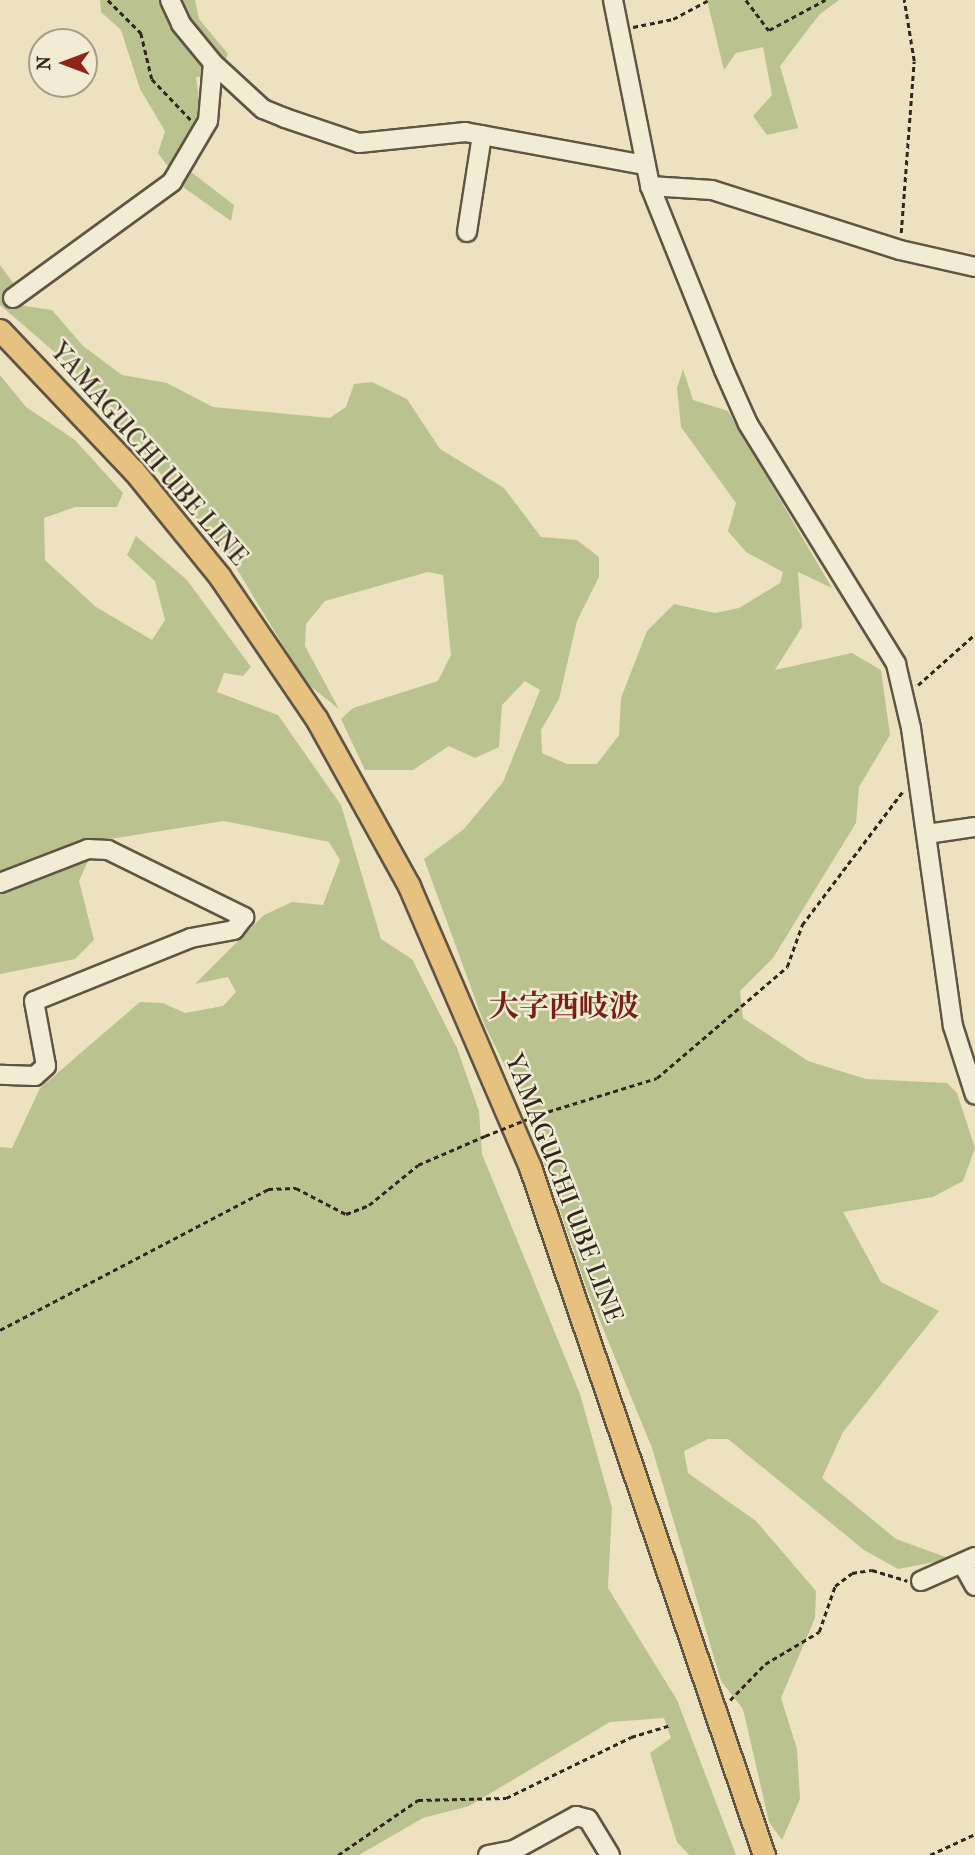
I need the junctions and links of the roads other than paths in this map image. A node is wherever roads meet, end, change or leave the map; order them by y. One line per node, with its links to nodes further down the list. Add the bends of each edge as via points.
1 (170, 0): 3 (street, via 181,24)
2 (613, 0): 5 (street)
3 (213, 63): 4 (street, via 263,109 359,143 429,131); 9 (street, via 202,138 172,183 135,213 76,246)
4 (482, 135): 5 (street); 7 (street)
5 (644, 166): 6 (street)
6 (650, 186): 8 (street, via 712,190 900,250); 12 (street, via 748,424 885,637 906,701)
7 (467, 232)
8 (975, 267)
9 (13, 299)
10 (0, 330): 22 (main road, YAMAGUCHI UBE LINE, via 134,471 220,577 316,718 409,886 530,1167)
11 (975, 827): 12 (street)
12 (927, 834): 15 (street, via 953,1026)
13 (0, 883): 14 (street, via 88,849 108,850 244,917 234,930 191,938 34,1001 46,1066 36,1076)
14 (0, 1075)
15 (975, 1094)
16 (969, 1560): 17 (street); 18 (street)
17 (921, 1581)
18 (975, 1586)
19 (515, 1853): 20 (street); 21 (street, via 576,1816 589,1819)
20 (488, 1855)
21 (610, 1855)
22 (764, 1855)

